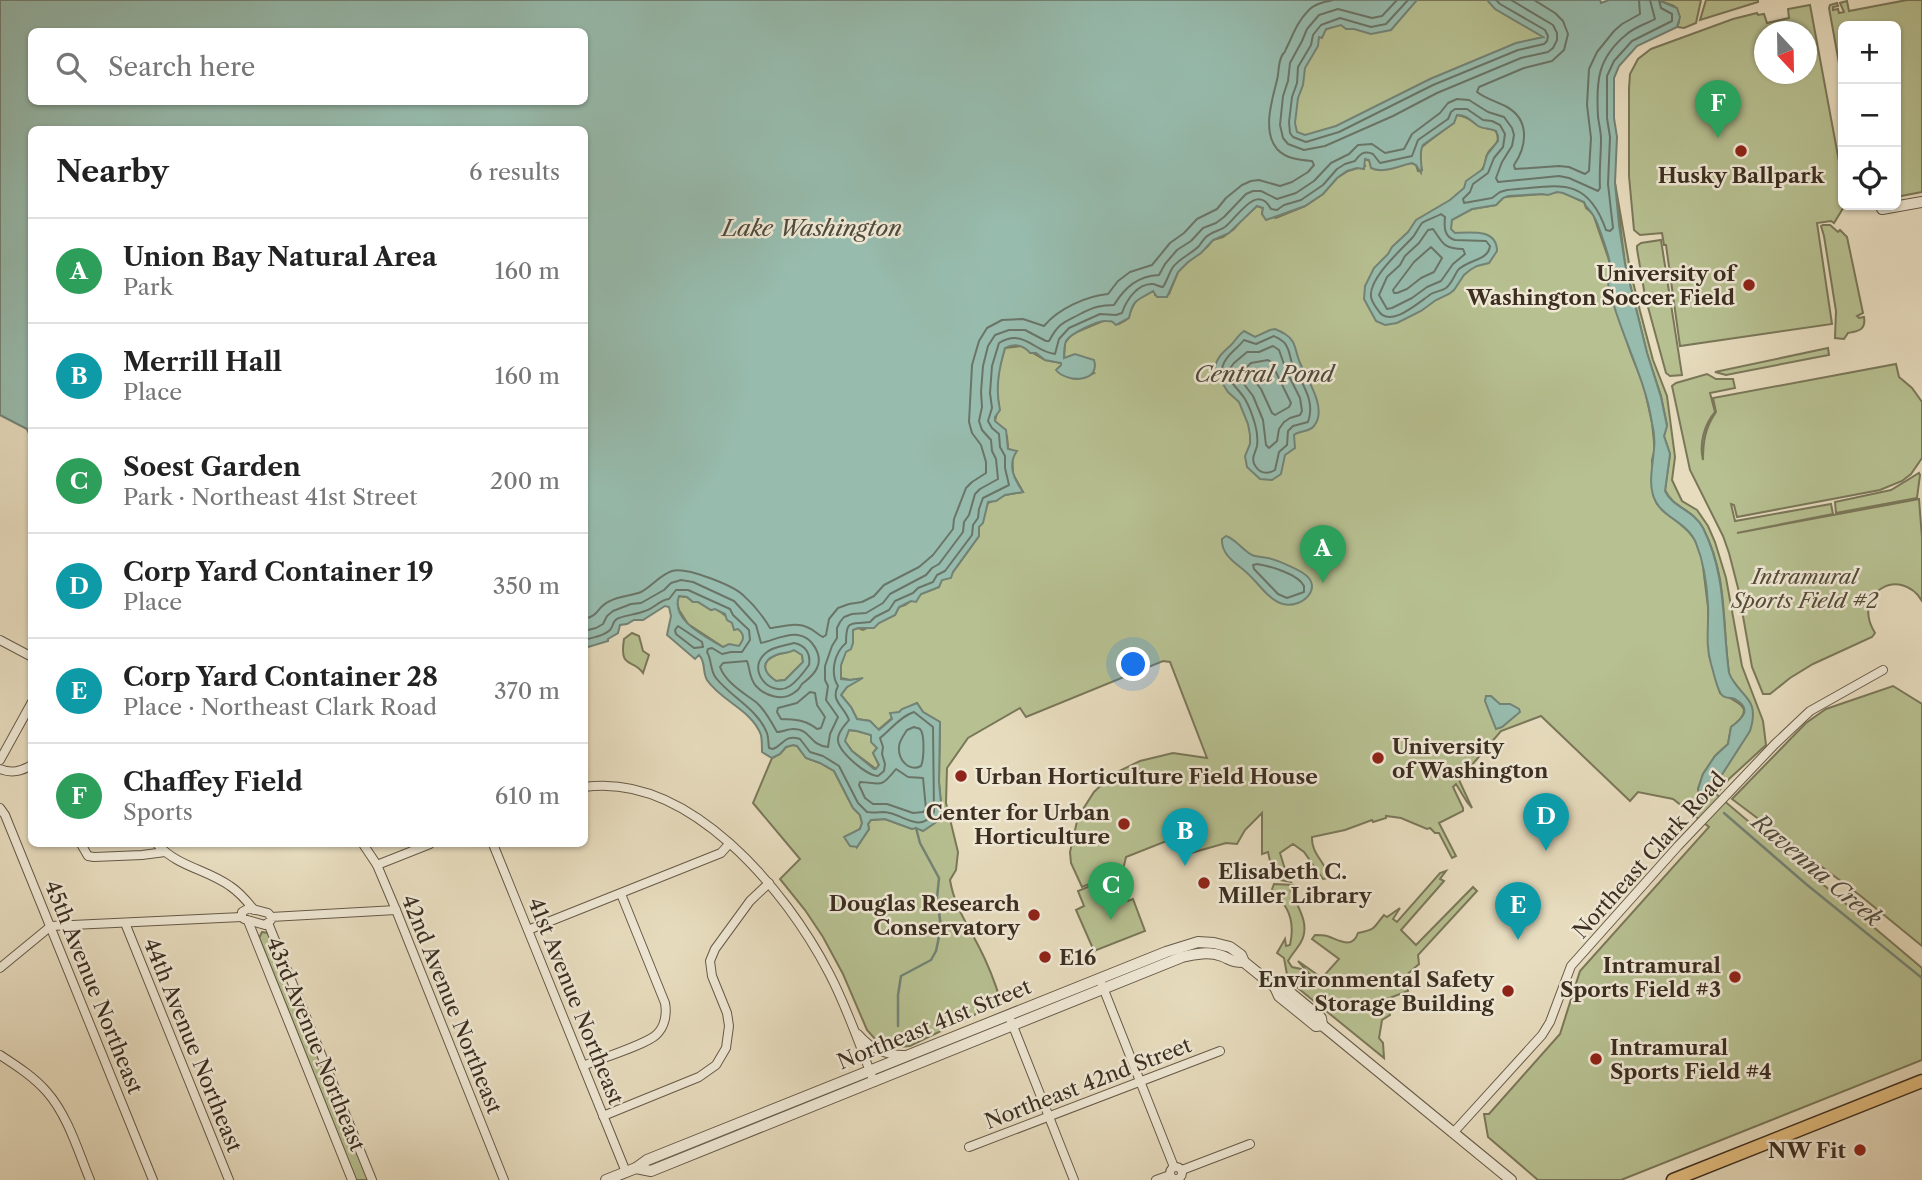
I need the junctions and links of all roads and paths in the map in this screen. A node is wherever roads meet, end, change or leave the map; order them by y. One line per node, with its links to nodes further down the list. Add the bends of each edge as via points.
1 (1922, 202): 2 (street)
2 (1901, 206)
3 (0, 640): 4 (street)
4 (28, 655)
5 (1884, 670): 43 (street, Northeast Clark Road, via 1810,711 1704,818 1571,966 1542,1035)
6 (28, 709): 7 (street)
7 (0, 761)
8 (28, 767): 9 (street, via 12,772)
9 (0, 769)
10 (588, 787): 12 (street, via 622,787 671,801)
11 (0, 808): 27 (street, 45th Avenue Northeast)
12 (729, 844): 20 (street); 21 (street, via 721,853)
13 (83, 847): 18 (street, via 94,857)
14 (161, 847): 18 (street)
15 (365, 847): 19 (street, 42nd Avenue Northeast)
16 (422, 847): 19 (street)
17 (494, 847): 28 (street, 41st Avenue Northeast)
18 (165, 852): 22 (street, via 230,886)
19 (377, 865): 23 (street, 42nd Avenue Northeast)
20 (769, 883): 32 (street, via 814,945); 41 (street, via 750,901 710,961 729,1026 726,1048 716,1065 699,1077)
21 (621, 894): 28 (street); 36 (street, via 665,1003 664,1023 650,1039)
22 (254, 909): 24 (street, via 242,912); 25 (street, via 268,913)
23 (396, 910): 25 (street); 54 (street, 42nd Avenue Northeast)
24 (245, 919): 25 (street, via 265,925); 26 (street); 52 (street, 43rd Avenue Northeast)
25 (270, 920): 53 (street, 43rd Avenue Northeast)
26 (125, 923): 27 (street); 51 (street, 44th Avenue Northeast)
27 (51, 926): 29 (street); 50 (street, 45th Avenue Northeast)
28 (528, 930): 36 (street, 41st Avenue Northeast)
29 (0, 968)
30 (1101, 984): 31 (street, Northeast 41st Street); 40 (street); 43 (street, Northeast 41st Street, via 1191,955 1216,954 1244,962 1287,990 1321,1018 1322,1025)
31 (1011, 1020): 35 (street, Northeast 41st Street); 39 (street, Northeast 41st Street); 42 (street)
32 (853, 1030): 35 (street, via 882,1052); 37 (street)
33 (1220, 1051): 40 (street, Northeast 42nd Street)
34 (0, 1055): 49 (street, via 34,1079 55,1102)
35 (907, 1055): 37 (street, Northeast 41st Street)
36 (583, 1066): 41 (street, 41st Avenue Northeast)
37 (870, 1070): 39 (street); 46 (street, Northeast 41st Street)
38 (1922, 1081): 59 (main road)
39 (874, 1082): 46 (street, Northeast 41st Street, via 651,1171)
40 (1140, 1082): 42 (street, Northeast 42nd Street); 48 (street)
41 (603, 1116): 47 (street, 41st Avenue Northeast)
42 (1049, 1116): 45 (street, Northeast 42nd Street); 56 (street)
43 (1453, 1133): 58 (street, Northeast 41st Street)
44 (1250, 1144): 48 (street)
45 (969, 1147)
46 (636, 1168): 47 (street, Northeast 41st Street)
47 (626, 1172): 55 (street, Northeast 41st Street)
48 (1176, 1174): 57 (street)
49 (90, 1180)
50 (153, 1180)
51 (229, 1180)
52 (352, 1180)
53 (372, 1180)
54 (504, 1180)
55 (606, 1180)
56 (1074, 1180)
57 (1156, 1180)
58 (1511, 1180)
59 (1673, 1180)

